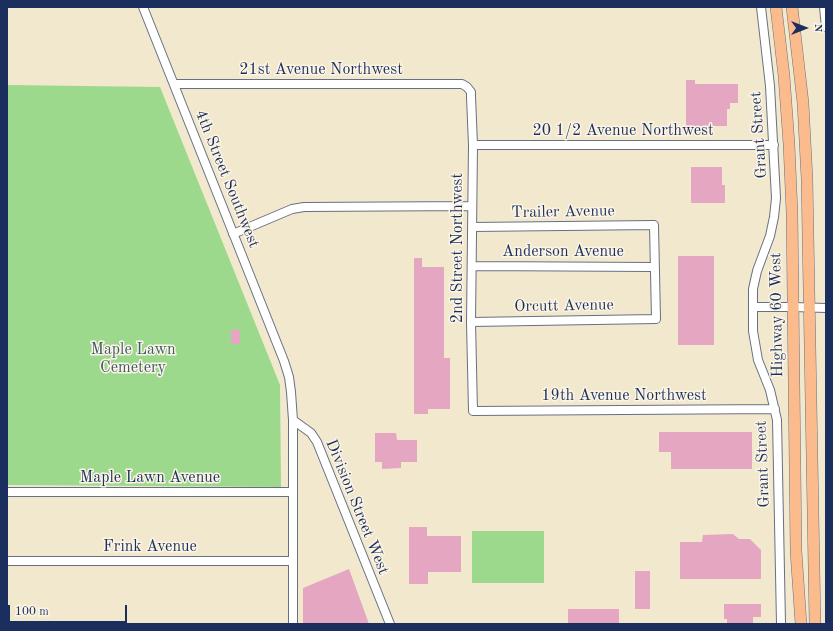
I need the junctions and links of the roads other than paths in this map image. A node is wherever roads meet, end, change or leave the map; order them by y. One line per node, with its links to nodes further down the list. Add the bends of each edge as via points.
1 (143, 7): 7 (street, 4th Street Southwest)
2 (761, 7): 10 (street, Grant Street)
3 (776, 7): 16 (main road, Highway 60 West, via 789,144)
4 (792, 7): 18 (main road, Highway 60 West, via 803,103)
5 (824, 7): 6 (street)
6 (826, 27)
7 (174, 84): 8 (street, 21st Avenue Northwest, via 462,84); 13 (street, 4th Street Southwest)
8 (467, 87): 9 (street, 2nd Street Northwest, via 472,97)
9 (473, 145): 10 (street, 20 1/2 Avenue Northwest); 11 (street, 2nd Street Northwest)
10 (774, 145): 17 (street, Grant Street, via 774,217 770,236 756,271)
11 (472, 206): 12 (street, 2nd Street Northwest); 13 (street, via 304,207 292,209)
12 (472, 227): 14 (street, 2nd Street Northwest); 15 (street, Trailer Avenue, via 654,225)
13 (233, 234): 23 (street, 4th Street Southwest, via 284,361 290,385)
14 (472, 266): 15 (street, Anderson Avenue); 20 (street, 2nd Street Northwest)
15 (654, 267): 20 (street, Orcutt Avenue, via 656,319)
16 (793, 306): 17 (street); 18 (street); 31 (main road, Highway 60 West, via 796,551)
17 (753, 307): 21 (street, Grant Street, via 758,360)
18 (810, 308): 19 (street); 32 (main road, Highway 60 West)
19 (826, 308)
20 (472, 322): 22 (street, 2nd Street Northwest)
21 (775, 408): 22 (street, 19th Avenue Northwest); 30 (street, Grant Street)
22 (473, 411)
23 (293, 420): 25 (street); 29 (street, Division Street West, via 311,433 317,442)
24 (7, 492): 25 (street, Maple Lawn Avenue)
25 (292, 492): 27 (street)
26 (7, 561): 27 (street, Frink Avenue)
27 (292, 561): 28 (street)
28 (293, 624)
29 (390, 624)
30 (781, 624)
31 (801, 624)
32 (815, 624)

